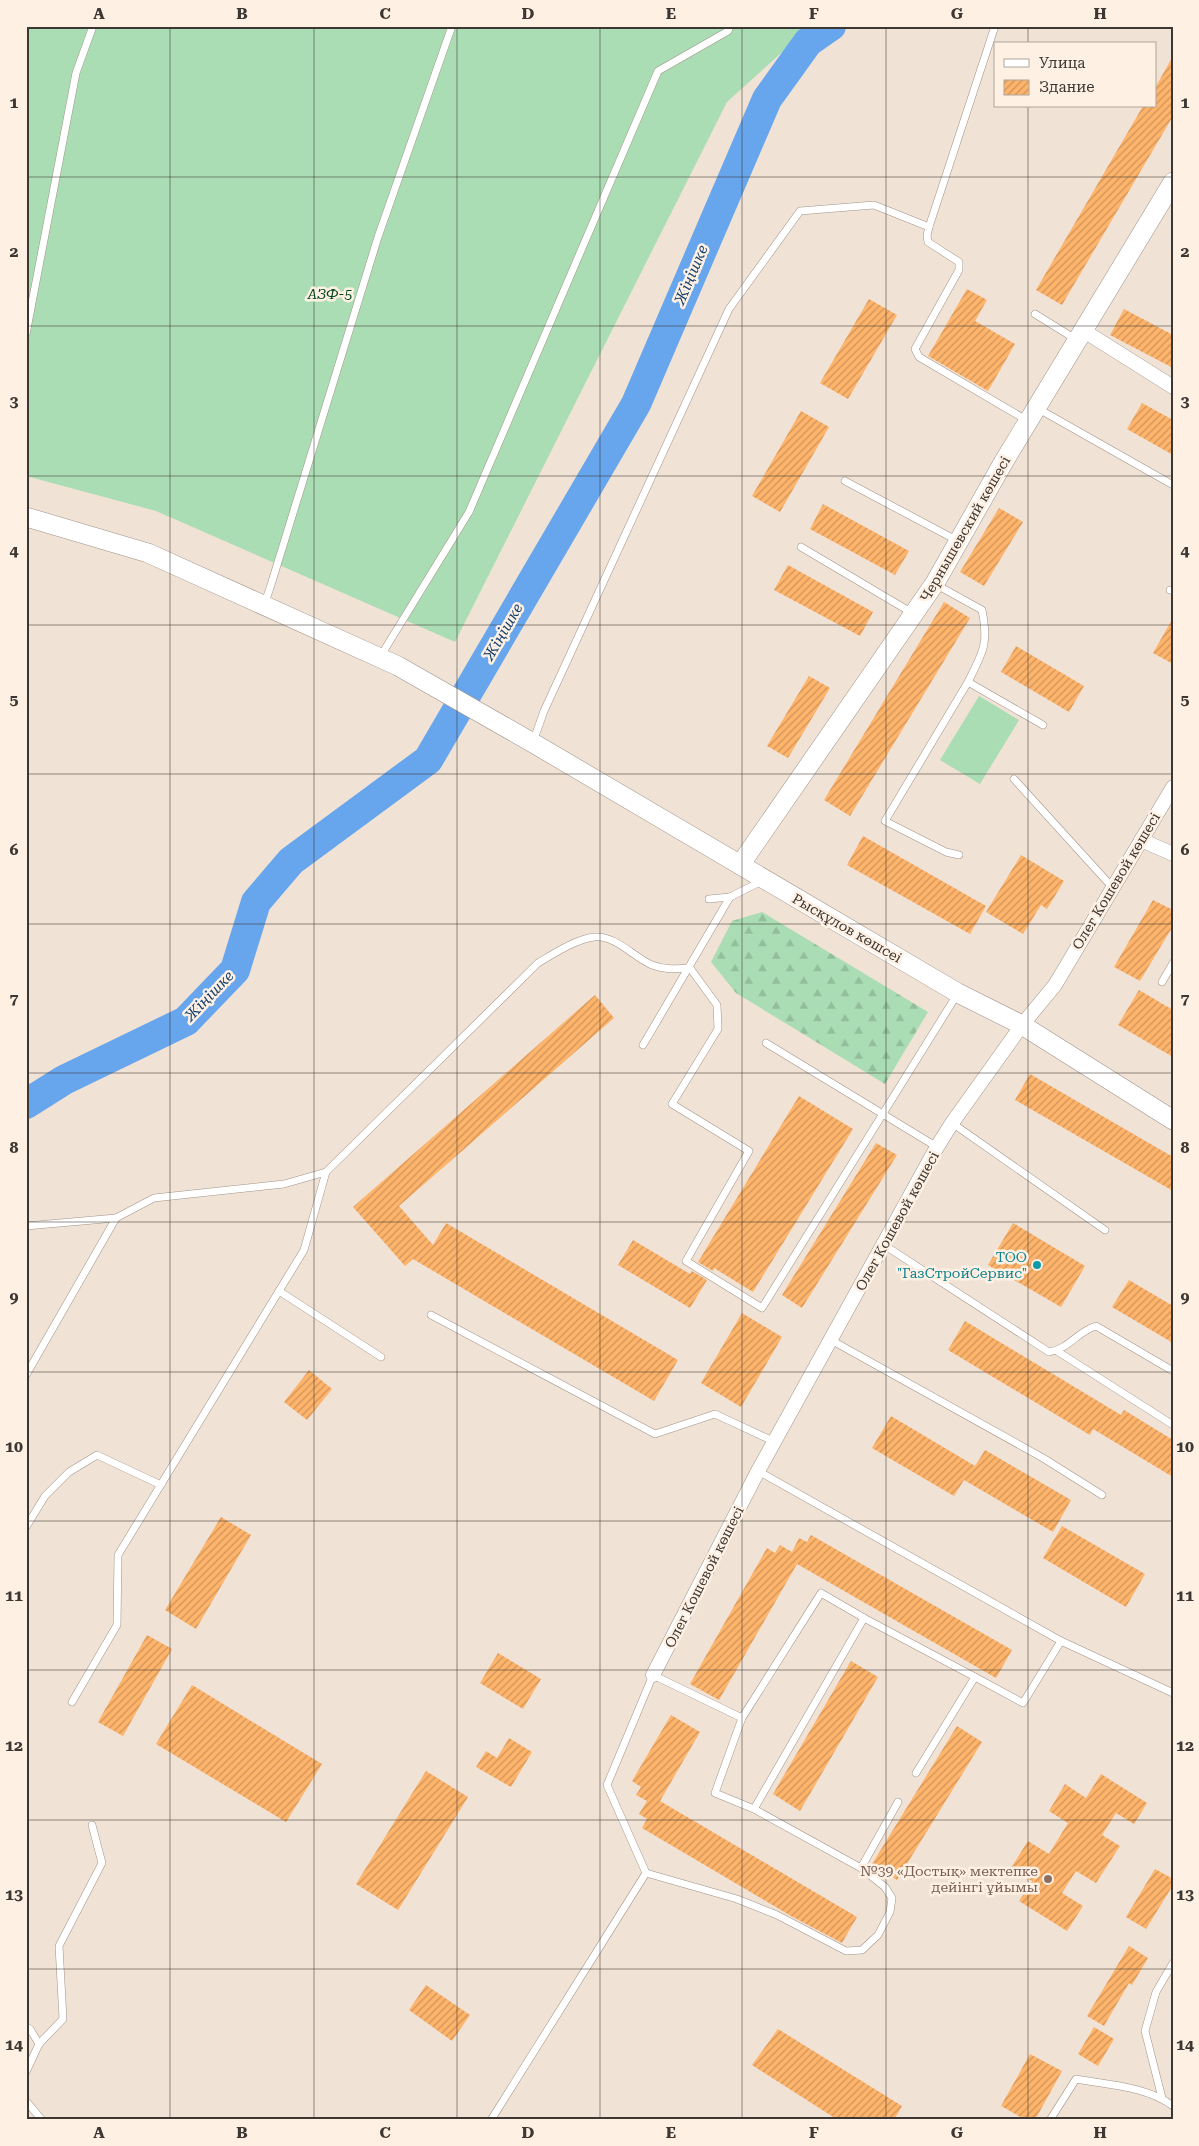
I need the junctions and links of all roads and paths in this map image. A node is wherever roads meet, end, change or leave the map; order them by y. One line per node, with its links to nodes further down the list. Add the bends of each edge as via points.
1 (93, 26): 8 (lane, via 76,73)
2 (452, 26): 18 (lane, via 378,236)
3 (730, 26): 20 (lane, via 728,31 658,71 469,512)
4 (994, 26): 6 (lane)
5 (1171, 191): 9 (street, Чернышевский көшесі)
6 (929, 227): 11 (lane, via 928,242 959,262 959,270 915,349 919,358); 23 (lane, via 874,205 800,211 729,310 544,711)
7 (1035, 314): 9 (lane)
8 (26, 334)
9 (1080, 336): 10 (street); 11 (street, Чернышевский көшесі)
10 (1173, 387)
11 (1033, 414): 13 (lane); 15 (street, Чернышевский көшесі)
12 (845, 481): 15 (lane)
13 (1173, 486)
14 (26, 517): 18 (street, Рысқұлов көшсеі, via 148,553)
15 (958, 542): 17 (street, Чернышевский көшесі)
16 (800, 547): 19 (lane)
17 (935, 583): 19 (street, Чернышевский көшесі); 21 (lane, via 982,610 986,632 982,654)
18 (263, 605): 20 (street, Рысқұлов көшсеі)
19 (914, 614): 29 (street, Чернышевский көшесі)
20 (380, 658): 23 (street, Рысқұлов көшсеі)
21 (968, 682): 22 (lane); 28 (lane, via 884,821 946,852)
22 (1043, 725)
23 (526, 739): 29 (street, Рысқұлов көшсеі)
24 (1014, 779): 31 (lane)
25 (1173, 787): 26 (street, Олег Кошевой көшесі)
26 (1141, 840): 27 (street); 31 (street, Олег Кошевой көшесі)
27 (1173, 854)
28 (959, 855)
29 (740, 865): 30 (street, Рысқұлов көшсеі)
30 (765, 880): 32 (lane); 37 (street, Рысқұлов көшсеі)
31 (1112, 888): 38 (street, Олег Кошевой көшесі, via 1055,985)
32 (730, 897): 33 (lane); 35 (lane)
33 (708, 899)
34 (1173, 962): 36 (lane)
35 (690, 968): 40 (lane); 41 (lane, via 717,1005 718,1028 672,1104 749,1151 686,1261 762,1308); 45 (lane, via 668,969 651,964 617,942 594,937 565,947 538,963)
36 (1162, 982)
37 (958, 993): 38 (street, Рысқұлов көшсеі); 41 (lane)
38 (1022, 1025): 42 (street, Рысқұлов көшсеі); 43 (street, Олег Кошевой көшесі)
39 (766, 1042): 41 (lane)
40 (643, 1045)
41 (882, 1114): 44 (lane)
42 (1173, 1120)
43 (952, 1123): 44 (street, Олег Кошевой көшесі); 48 (lane)
44 (937, 1148): 49 (street, Олег Кошевой көшесі)
45 (326, 1172): 46 (lane, via 284,1184 154,1198); 50 (lane, via 304,1250)
46 (116, 1218): 47 (lane); 56 (lane)
47 (26, 1226)
48 (1105, 1230)
49 (884, 1245): 52 (street, Олег Кошевой көшесі); 53 (lane, via 1049,1352)
50 (279, 1291): 54 (lane); 60 (lane)
51 (431, 1315): 58 (lane, via 655,1434 715,1414)
52 (831, 1340): 58 (street, Олег Кошевой көшесі); 61 (lane, via 1043,1458)
53 (1057, 1351): 55 (lane, via 1088,1328 1096,1326); 57 (lane)
54 (381, 1358)
55 (1173, 1371)
56 (26, 1375)
57 (1173, 1425)
58 (775, 1442): 59 (street, Олег Кошевой көшесі)
59 (758, 1472): 64 (lane); 65 (street, Олег Кошевой көшесі)
60 (161, 1485): 62 (lane, via 97,1455 69,1472 45,1496); 68 (lane, via 118,1555 117,1625)
61 (1102, 1495)
62 (26, 1527)
63 (864, 1618): 66 (lane); 69 (lane, via 821,1593); 72 (lane)
64 (1060, 1641): 66 (lane, via 1023,1703); 67 (lane)
65 (654, 1674): 69 (lane); 75 (lane, via 607,1785)
66 (975, 1677): 70 (lane)
67 (1173, 1693)
68 (72, 1702)
69 (742, 1718): 72 (lane, via 714,1792)
70 (916, 1773)
71 (898, 1802): 74 (lane)
72 (754, 1809): 74 (lane)
73 (92, 1825): 78 (lane, via 102,1863 59,1946 63,2019)
74 (861, 1868): 75 (lane, via 885,1887 892,1898 890,1912 878,1935 862,1950 846,1951 777,1915)
75 (646, 1873): 84 (lane)
76 (1173, 1963): 80 (lane, via 1156,1992 1145,2031)
77 (26, 2027): 78 (lane)
78 (39, 2044): 79 (lane)
79 (26, 2072)
80 (1162, 2098): 82 (lane); 85 (lane, via 1148,2092 1076,2079)
81 (26, 2100): 83 (lane)
82 (1173, 2106)
83 (42, 2120)
84 (491, 2120)
85 (1050, 2120)

